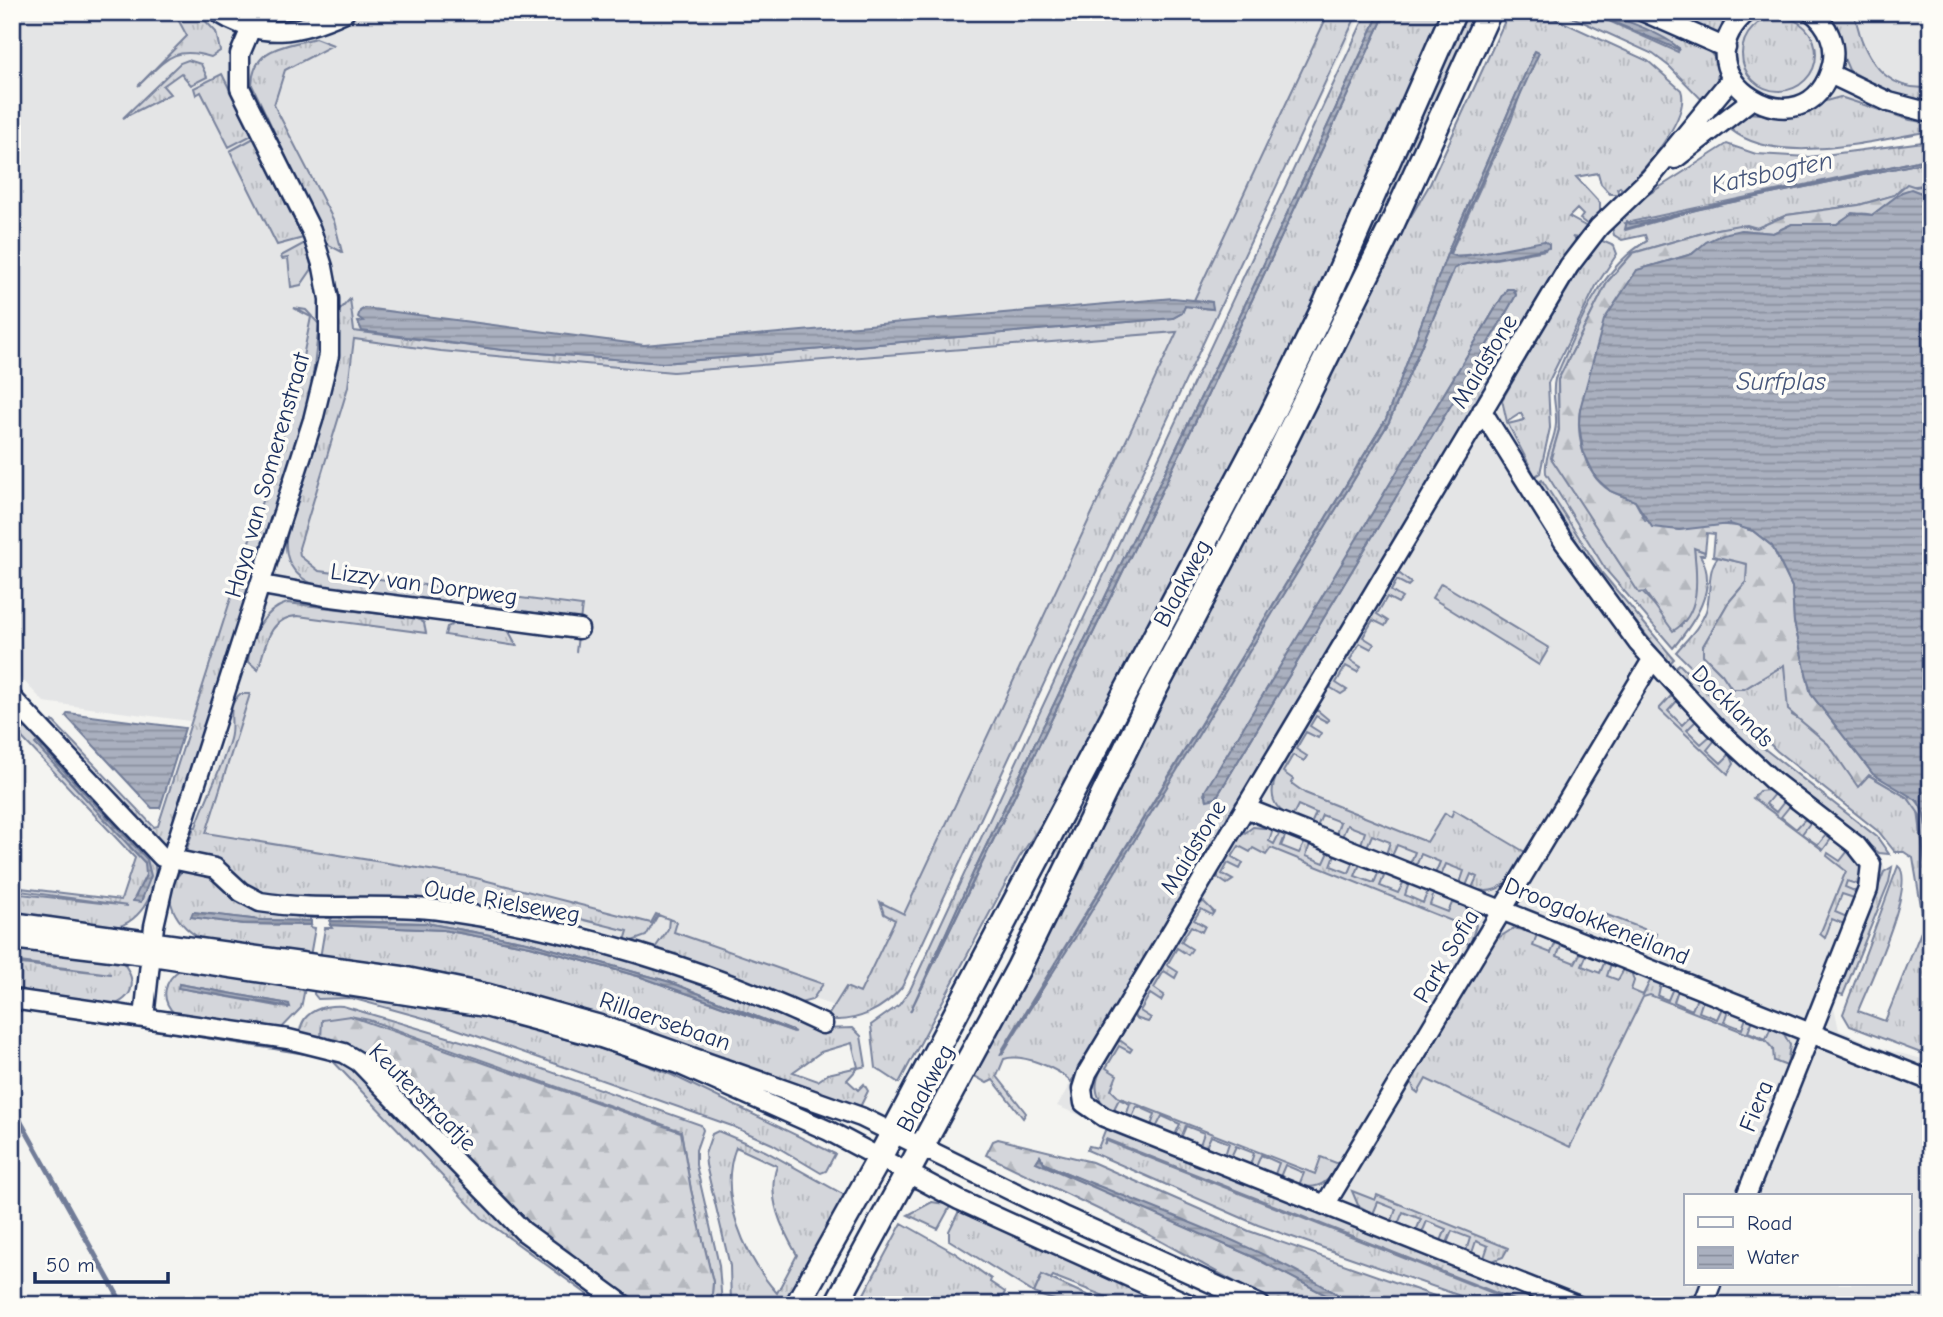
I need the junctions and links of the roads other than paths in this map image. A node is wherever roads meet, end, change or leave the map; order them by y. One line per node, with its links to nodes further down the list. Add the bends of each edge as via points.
1 (217, 12): 8 (street)
2 (345, 12): 8 (street, via 295,31)
3 (1454, 12): 31 (main road, Blaakweg, via 1334,285 1265,428)
4 (1489, 12): 32 (main road, Blaakweg, via 1390,229 1288,434 1154,691 1018,969)
5 (1644, 12): 9 (street)
6 (1812, 12): 10 (street, via 1833,45)
7 (1737, 14): 9 (street)
8 (251, 28): 16 (street, Haya van Somerenstraat, via 240,54 240,88 311,230 323,267 330,329 324,383)
9 (1726, 48): 11 (street)
10 (1830, 75): 12 (street, via 1805,102 1787,108); 13 (street, via 1888,102)
11 (1732, 78): 12 (street); 14 (street, Maidstone)
12 (1751, 100): 14 (street, Maidstone)
13 (1931, 113)
14 (1650, 178): 15 (street, Maidstone, via 1581,249)
15 (1482, 411): 18 (street, Docklands, via 1596,589); 20 (street, Maidstone)
16 (262, 585): 17 (street, Lizzy van Dorpweg); 21 (street, Haya van Somerenstraat)
17 (579, 629)
18 (1653, 660): 22 (street, Park Sofia); 29 (street, Docklands, via 1714,726 1772,780 1866,853 1871,864 1868,889)
19 (12, 698): 21 (street, via 162,857)
20 (1245, 808): 22 (street, Droogdokkeneiland); 36 (street, Maidstone, via 1087,1073 1084,1103 1110,1120)
21 (171, 861): 25 (street); 28 (street, Oude Rielseweg, via 215,869 260,902 445,911 600,944 745,989)
22 (1502, 910): 29 (street, Droogdokkeneiland); 36 (street, Park Sofia)
23 (12, 922): 25 (street, Rillaersebaan)
24 (12, 939): 25 (street, Rillaersebaan)
25 (152, 947): 27 (street); 31 (street, Rillaersebaan, via 401,976 549,1009 663,1045); 33 (street, Rillaersebaan, via 547,1022 678,1064)
26 (12, 999): 27 (street, Keuterstraatje)
27 (144, 1018): 38 (street, Keuterstraatje, via 288,1039 359,1062 523,1231)
28 (823, 1024)
29 (1811, 1033): 30 (street, Droogdokkeneiland); 35 (street, Fiera)
30 (1931, 1081)
31 (892, 1131): 32 (street, Rillaersebaan); 33 (main road, Blaakweg)
32 (923, 1146): 34 (main road, Blaakweg); 42 (street, Rillaersebaan, via 1065,1217)
33 (880, 1157): 34 (street, Rillaersebaan); 39 (main road, Blaakweg)
34 (908, 1172): 40 (main road, Blaakweg); 41 (street, Rillaersebaan, via 959,1200)
35 (1747, 1194)
36 (1325, 1205): 43 (street, Maidstone)
37 (1710, 1286): 44 (street)
38 (624, 1305)
39 (797, 1305)
40 (836, 1305)
41 (1191, 1305)
42 (1260, 1305)
43 (1576, 1305)
44 (1703, 1305)

